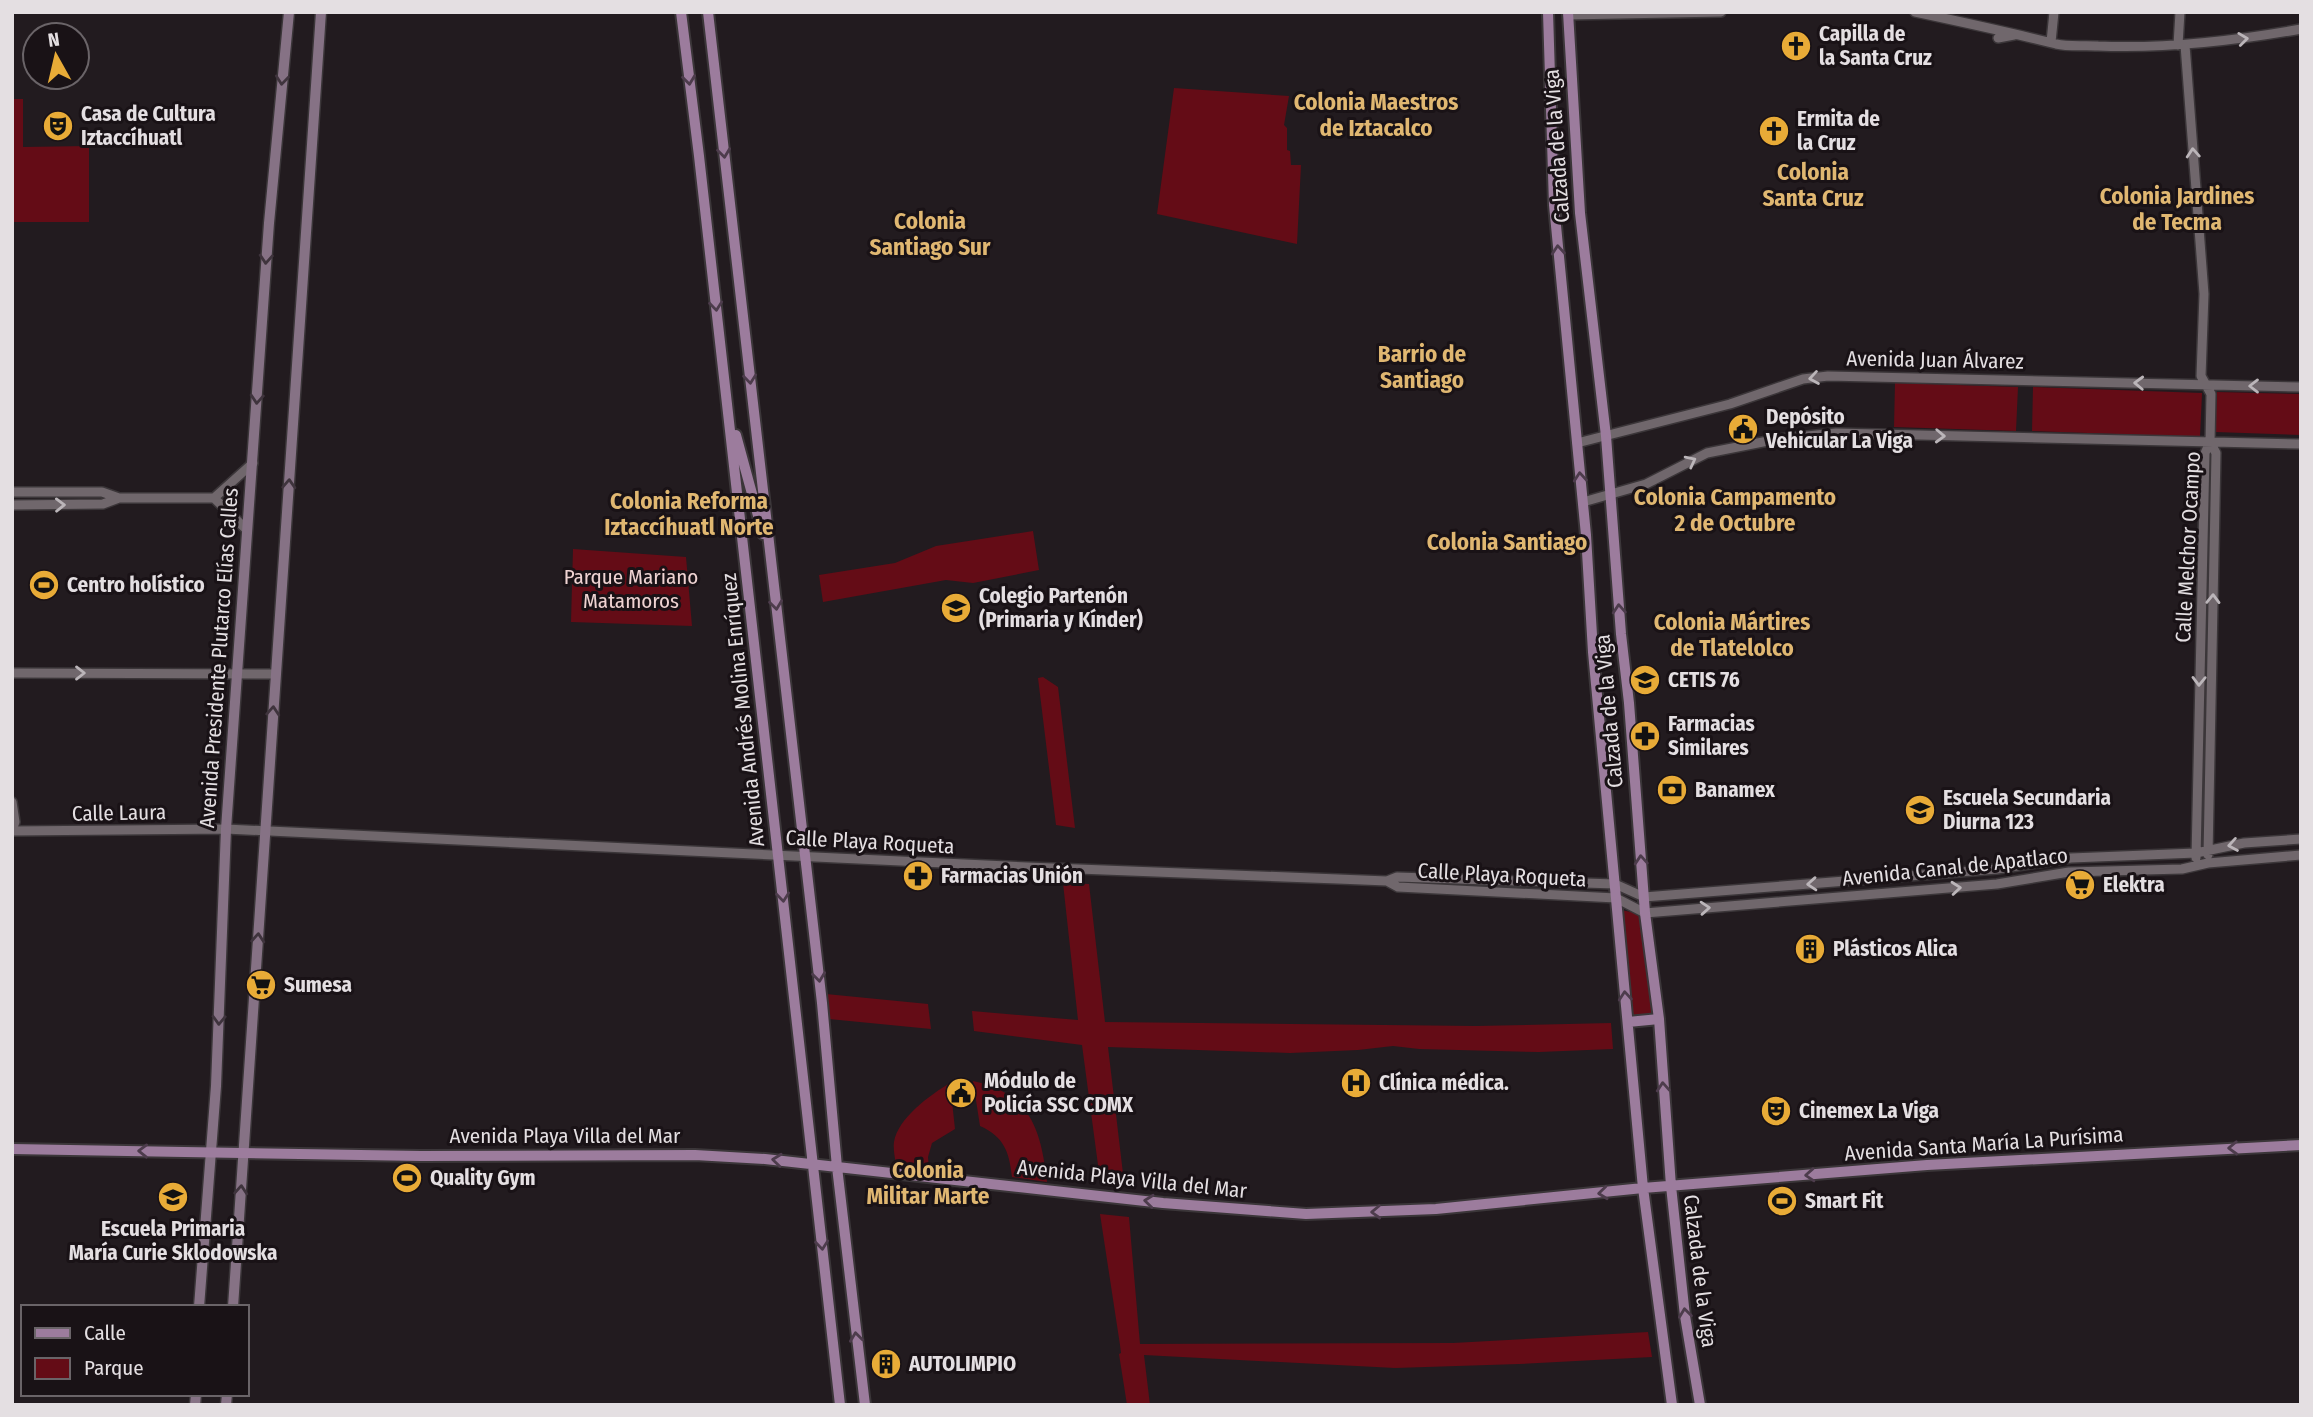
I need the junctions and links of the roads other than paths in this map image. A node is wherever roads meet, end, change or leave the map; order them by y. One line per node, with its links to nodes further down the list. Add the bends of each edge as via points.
1 (289, 12): 25 (main road, Avenida Presidente Plutarco Elías Calles, one-way to 25)
2 (321, 12): 36 (main road, one-way to 2)
3 (681, 12): 20 (main road, Avenida Andrés Molina Enríquez, one-way to 20)
4 (708, 12): 33 (main road, Avenida Andrés Molina Enríquez, one-way to 33)
5 (1548, 12): 17 (main road, Calzada de la Viga)
6 (1721, 12): 10 (street)
7 (1915, 12): 12 (street)
8 (2054, 12): 14 (street)
9 (2180, 12): 15 (street)
10 (1568, 14): 16 (main road, Calzada de la Viga)
11 (2301, 29): 15 (street, one-way to 11)
12 (2016, 34): 13 (street); 14 (street)
13 (1998, 38)
14 (2050, 42): 15 (street)
15 (2182, 45): 18 (street, one-way to 15, via 2202,376 2204,294)
16 (1580, 214): 17 (main road); 21 (main road, Calzada de la Viga)
17 (1555, 216): 23 (main road, Calzada de la Viga, one-way to 17)
18 (2207, 386): 19 (street, Avenida Juan Álvarez, one-way to 18); 21 (street, Avenida Juan Álvarez, one-way to 21, via 1811,377 1730,404); 22 (street, via 2211,394)
19 (2301, 387)
20 (727, 398): 33 (main road); 44 (main road, Avenida Andrés Molina Enríquez)
21 (1606, 436): 23 (street, Avenida Juan Álvarez); 27 (main road, Calzada de la Viga)
22 (2210, 442): 24 (street); 27 (street, one-way to 22, via 1646,484 1707,453 1836,433); 42 (street, Calle Melchor Ocampo, one-way to 22, via 2216,453); 43 (street, Calle Melchor Ocampo, one-way to 43, via 2205,453)
23 (1577, 443): 30 (main road, Calzada de la Viga, one-way to 23)
24 (2301, 444)
25 (253, 463): 29 (street); 32 (main road, Avenida Presidente Plutarco Elías Calles)
26 (12, 492): 28 (street, via 102,492)
27 (1611, 494): 30 (street); 51 (main road, Calzada de la Viga, one-way to 27)
28 (119, 498): 29 (street); 31 (street, one-way to 28, via 103,504)
29 (214, 499): 32 (street)
30 (1583, 502): 50 (main road, Calzada de la Viga)
31 (12, 505)
32 (247, 530): 35 (main road, Avenida Presidente Plutarco Elías Calles)
33 (772, 569): 46 (main road, Avenida Andrés Molina Enríquez, one-way to 46)
34 (12, 673): 35 (street, one-way to 35)
35 (236, 674): 36 (street); 38 (main road, Avenida Presidente Plutarco Elías Calles)
36 (276, 674): 40 (main road, one-way to 36)
37 (12, 802): 39 (street)
38 (226, 829): 39 (street, Calle Laura); 40 (street, Calle Playa Roqueta); 58 (main road, Avenida Presidente Plutarco Elías Calles, one-way to 58)
39 (12, 831)
40 (266, 831): 44 (street, Calle Playa Roqueta); 59 (main road, one-way to 40)
41 (2301, 839): 42 (street, Avenida Canal de Apatlaco, one-way to 42)
42 (2208, 850): 43 (street, Avenida Canal de Apatlaco); 47 (street, Calle Melchor Ocampo)
43 (2196, 853): 48 (street, Calle Melchor Ocampo); 51 (street, Avenida Canal de Apatlaco, one-way to 51, via 2071,858 1997,869)
44 (778, 854): 46 (street, Calle Playa Roqueta); 60 (main road, Avenida Andrés Molina Enríquez, one-way to 60)
45 (2301, 855): 47 (street, Avenida Canal de Apatlaco)
46 (805, 856): 49 (street, Calle Playa Roqueta); 61 (main road, Avenida Andrés Molina Enríquez, one-way to 61)
47 (2208, 863): 48 (street, Avenida Canal de Apatlaco)
48 (2196, 866): 53 (street, Avenida Canal de Apatlaco, one-way to 48, via 1997,884 2069,872)
49 (1387, 881): 50 (street, Calle Playa Roqueta, via 1397,877); 52 (street, Calle Playa Roqueta, via 1398,887)
50 (1615, 884): 51 (street, Avenida Canal de Apatlaco); 52 (main road, Calzada de la Viga)
51 (1644, 897): 53 (main road, Calzada de la Viga)
52 (1616, 898): 53 (street); 55 (main road, Calzada de la Viga, one-way to 52)
53 (1646, 913): 54 (main road, Calzada de la Viga)
54 (1658, 1019): 55 (main road); 62 (main road, Calzada de la Viga, one-way to 54)
55 (1628, 1022): 63 (main road, Calzada de la Viga)
56 (2301, 1145): 62 (main road, Avenida Santa María La Purísima, one-way to 62, via 1927,1165)
57 (12, 1149): 58 (main road, Avenida Playa Villa del Mar, one-way to 57)
58 (211, 1152): 59 (main road, Avenida Playa Villa del Mar); 64 (main road, Avenida Presidente Plutarco Elías Calles)
59 (244, 1153): 60 (main road, Avenida Playa Villa del Mar, one-way to 59, via 695,1156); 65 (main road, one-way to 59)
60 (813, 1164): 61 (main road, Avenida Playa Villa del Mar); 66 (main road, Avenida Andrés Molina Enríquez, one-way to 66)
61 (836, 1167): 63 (main road, Avenida Playa Villa del Mar, one-way to 61, via 1436,1209 1306,1214); 67 (main road, Avenida Andrés Molina Enríquez, one-way to 61)
62 (1671, 1186): 63 (main road, Avenida Playa Villa del Mar); 69 (main road, Calzada de la Viga, one-way to 62)
63 (1643, 1188): 68 (main road, Calzada de la Viga)
64 (199, 1305)
65 (233, 1305)
66 (840, 1405)
67 (864, 1405)
68 (1672, 1405)
69 (1700, 1405)

